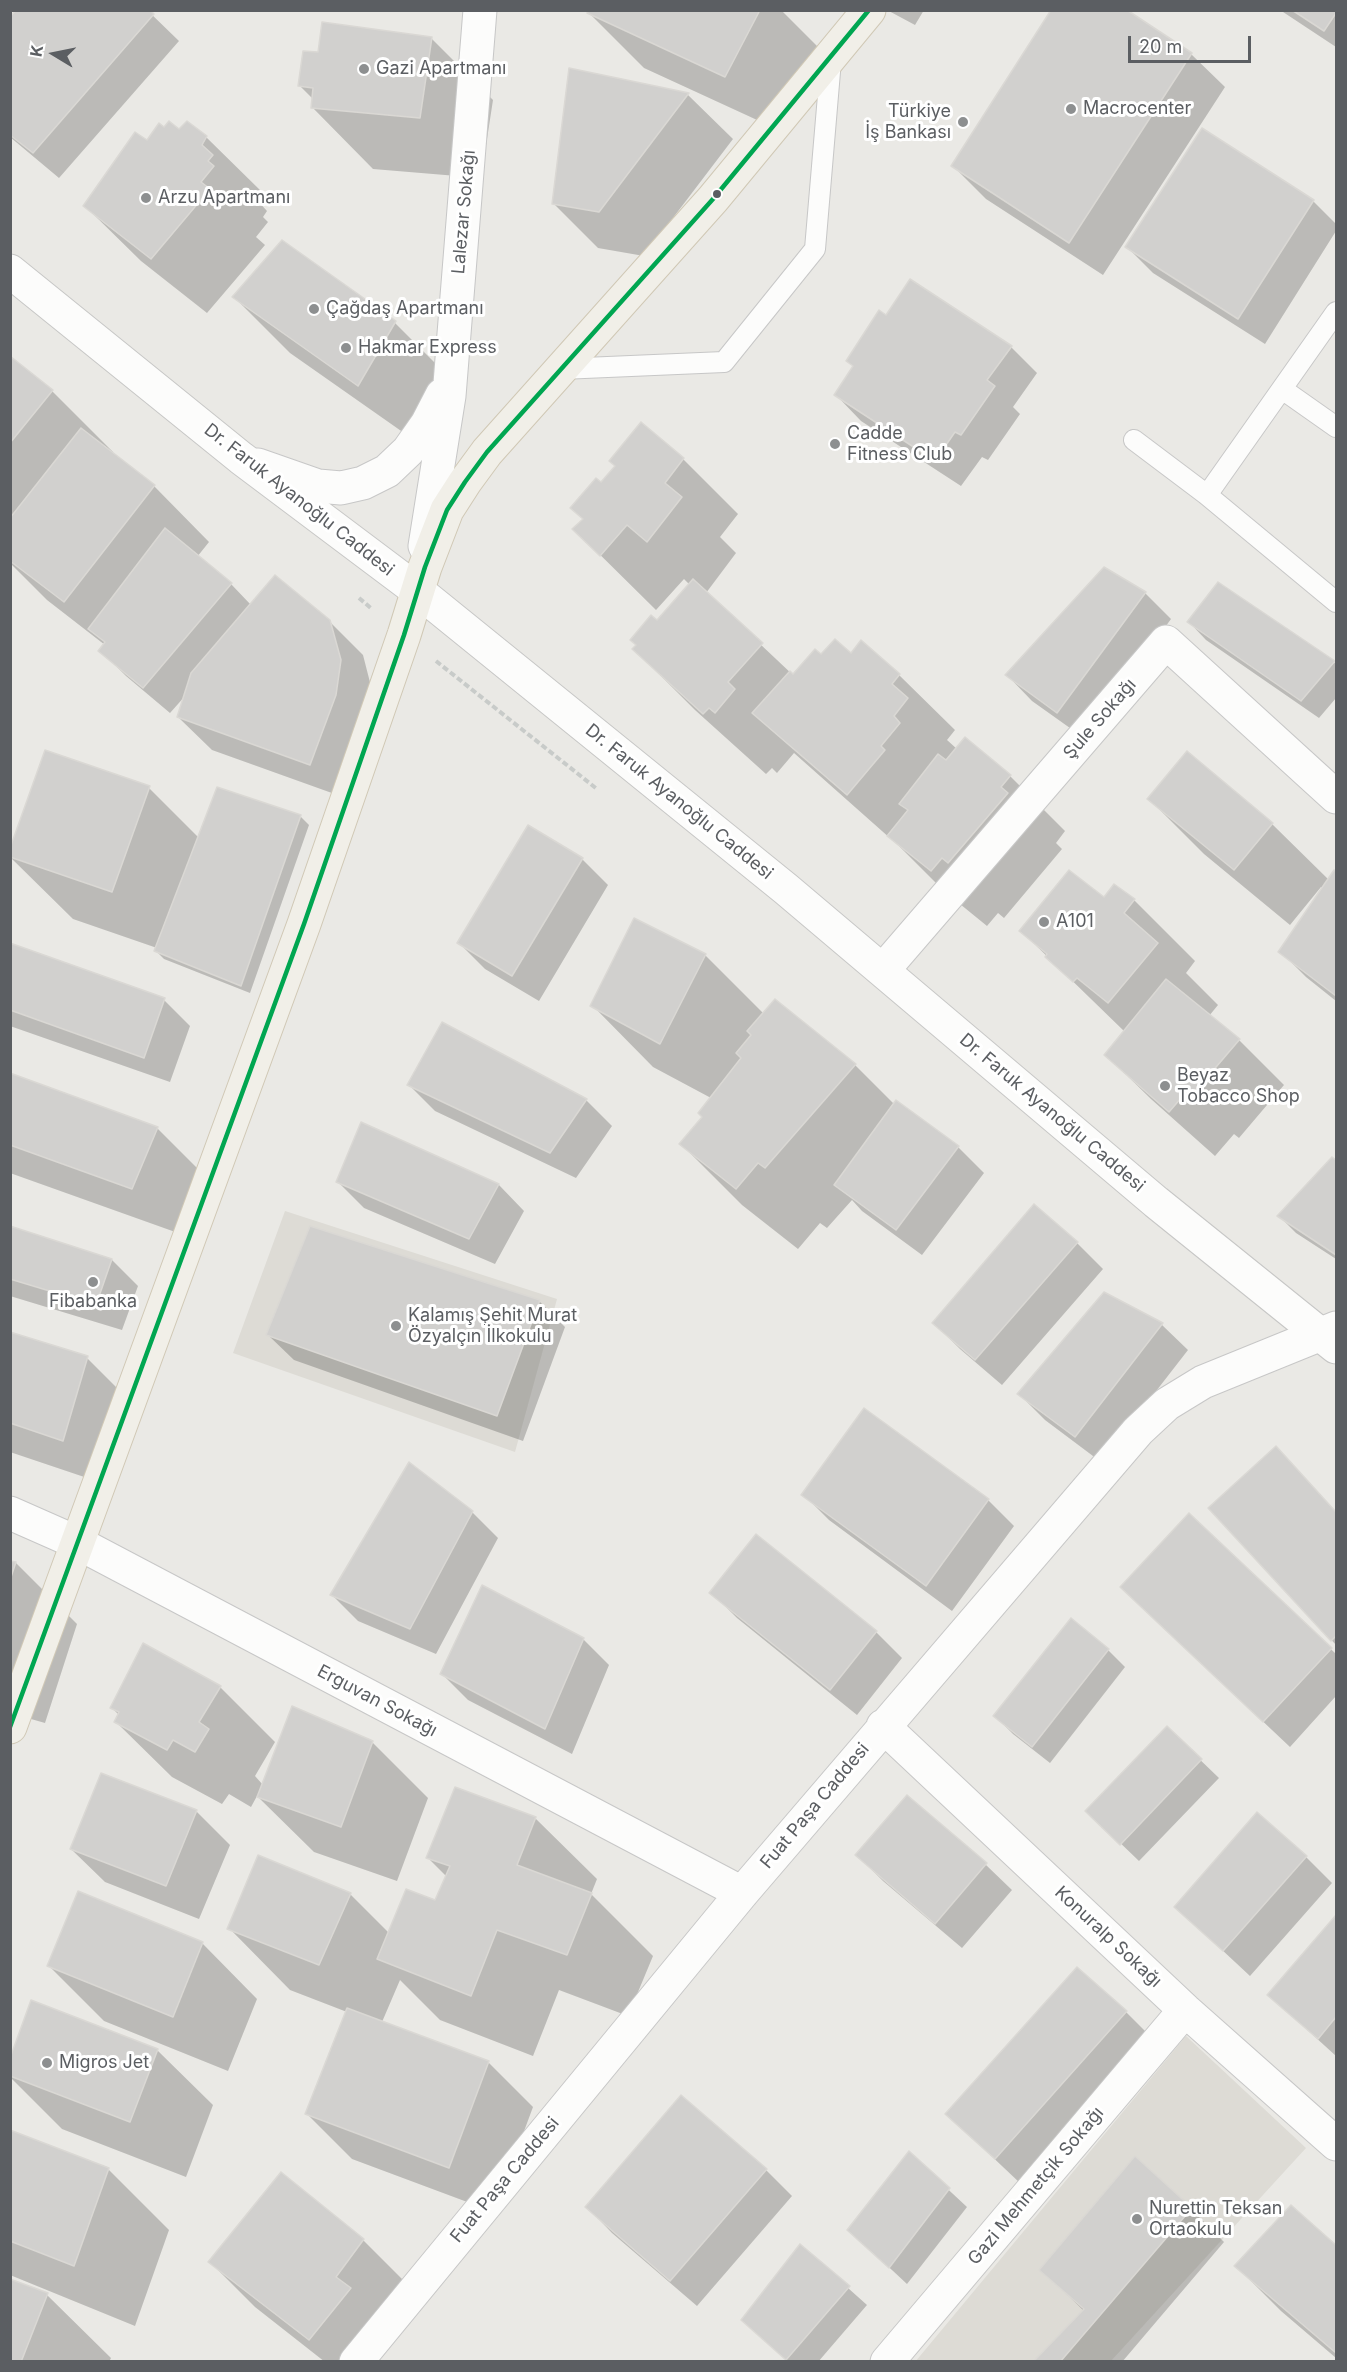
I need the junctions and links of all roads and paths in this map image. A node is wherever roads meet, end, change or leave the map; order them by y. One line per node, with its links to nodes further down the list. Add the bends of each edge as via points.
1 (480, 10): 7 (street, Lalezar Sokağı)
2 (869, 10): 3 (main road)
3 (831, 60): 6 (main road, via 713,200); 6 (lane, via 815,249 724,362)
4 (10, 271): 11 (street, Dr. Faruk Ayanoğlu Caddesi)
5 (1336, 312): 8 (lane)
6 (561, 369): 13 (main road, via 456,495 439,527)
7 (451, 375): 11 (street, via 427,424 408,451 387,471 363,483 341,488 318,486); 13 (street, Lalezar Sokağı)
8 (1281, 389): 9 (lane); 12 (lane)
9 (1336, 427)
10 (1134, 440): 12 (lane)
11 (241, 458): 13 (street, Dr. Faruk Ayanoğlu Caddesi)
12 (1207, 495): 14 (lane)
13 (418, 591): 16 (street, Dr. Faruk Ayanoğlu Caddesi); 19 (main road, via 304,924)
14 (1336, 602)
15 (1336, 797): 16 (street, Şule Sokağı, via 1166,642)
16 (884, 969): 17 (street, Dr. Faruk Ayanoğlu Caddesi, via 1156,1202)
17 (1331, 1336): 20 (street, Fuat Paşa Caddesi, via 1203,1382 1167,1404 1138,1431)
18 (10, 1513): 19 (street, Erguvan Sokağı)
19 (78, 1543): 21 (main road); 22 (street, Erguvan Sokağı)
20 (883, 1726): 22 (street, Fuat Paşa Caddesi); 23 (street, Konuralp Sokağı)
21 (10, 1727)
22 (742, 1893): 25 (street, Fuat Paşa Caddesi)
23 (1185, 2010): 24 (street, Konuralp Sokağı); 26 (street, Gazi Mehmetçik Sokağı)
24 (1336, 2144)
25 (356, 2361)
26 (887, 2361)

